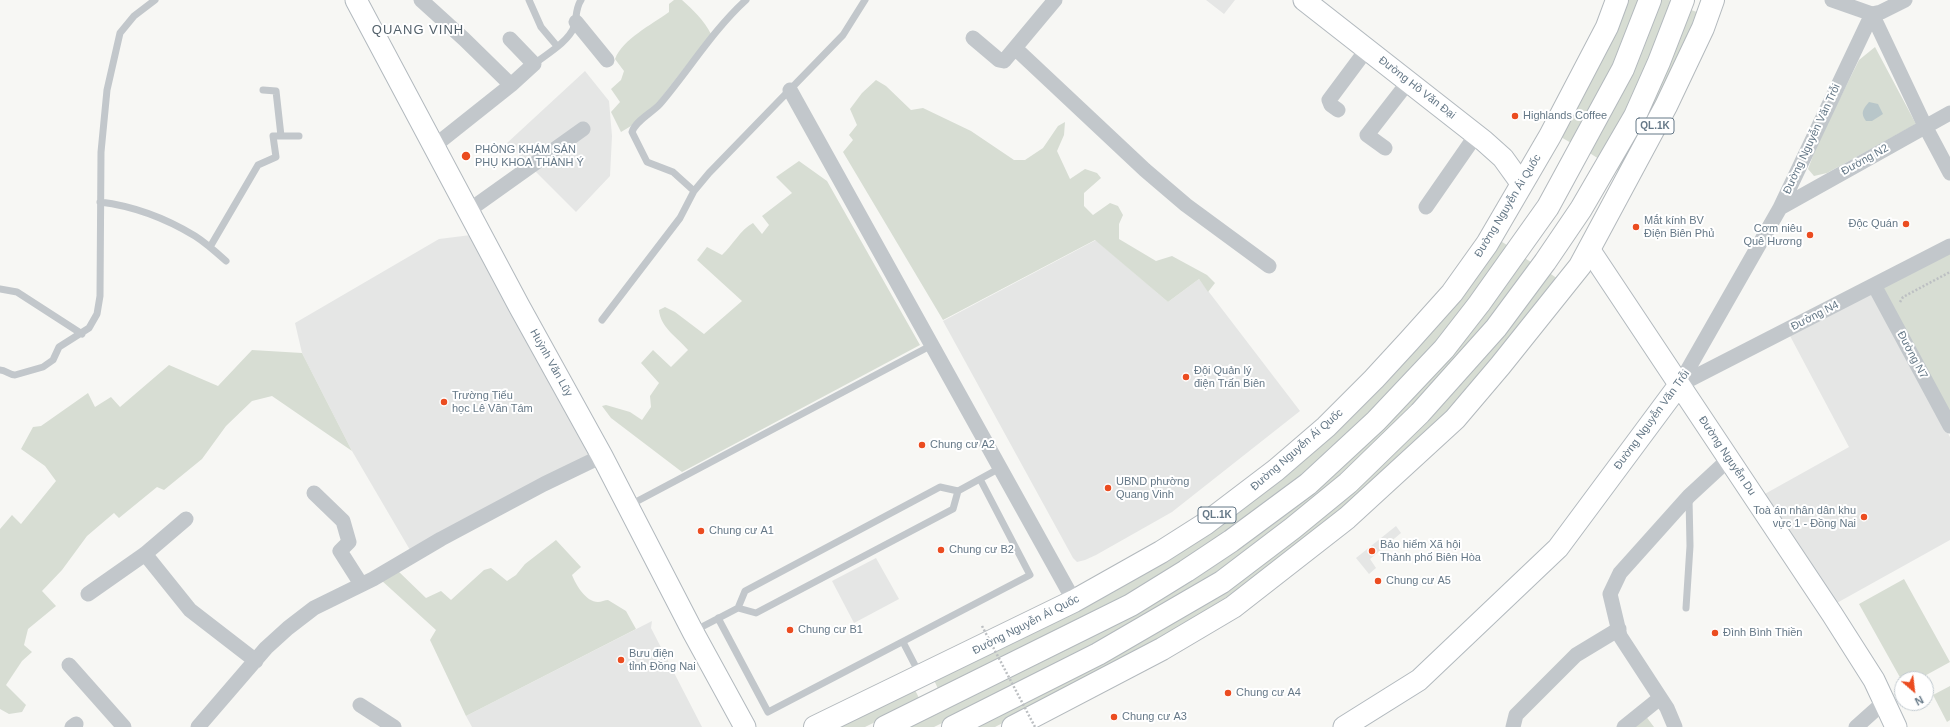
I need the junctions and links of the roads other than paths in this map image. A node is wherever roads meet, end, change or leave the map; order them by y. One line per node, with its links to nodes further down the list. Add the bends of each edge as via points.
1 (155, 0): 41 (lane, via 134,16 118,40 107,90 101,152)
2 (421, 0): 26 (street)
3 (529, 0): 20 (lane, via 537,20)
4 (581, 0): 17 (lane, via 576,9)
5 (746, 0): 40 (lane, via 701,50 659,105 636,125 632,132 647,162 673,172)
6 (865, 0): 28 (lane, via 843,35)
7 (1055, 0): 21 (street)
8 (1304, 0): 22 (street, Đường Hồ Văn Đại)
9 (1617, 0): 39 (main road, Đường Nguyễn Ái Quốc / QL.1K, via 1607,27 1550,136)
10 (1650, 0): 43 (main road, QL.1K, via 1623,69)
11 (1683, 0): 46 (main road, QL.1K, via 1635,116)
12 (1713, 0): 49 (main road, QL.1K, via 1703,28 1666,106)
13 (1832, 0): 16 (street)
14 (1906, 0): 16 (street)
15 (359, 1): 36 (street, Huỳnh Văn Lũy)
16 (1872, 14): 31 (street); 44 (street, Đường Nguyễn Văn Trỗi)
17 (576, 22): 20 (lane); 23 (street)
18 (973, 38): 21 (street, via 1001,62)
19 (510, 39): 24 (street)
20 (557, 46): 24 (lane)
21 (1015, 48): 51 (street, via 1145,170 1180,200)
22 (1367, 49): 25 (street, Đường Hồ Văn Đại); 29 (street, via 1329,100)
23 (607, 60)
24 (534, 64): 26 (street)
25 (1409, 81): 33 (street, Đường Hồ Văn Đại); 37 (street, via 1367,135)
26 (510, 85): 36 (street)
27 (263, 90): 34 (lane, via 276,91)
28 (790, 90): 40 (lane); 56 (street)
29 (1338, 110)
30 (1950, 113): 31 (street, Đường N2)
31 (1925, 126): 38 (street); 44 (street, Đường N2)
32 (583, 129): 45 (street)
33 (1476, 135): 39 (street, Đường Hồ Văn Đại, via 1503,158); 42 (street)
34 (281, 136): 35 (lane); 48 (lane, via 273,136 276,157 258,165)
35 (299, 136)
36 (433, 147): 45 (street, Huỳnh Văn Lũy)
37 (1385, 148)
38 (1950, 173)
39 (1522, 183): 43 (main road); 72 (main road, Đường Nguyễn Ái Quốc / QL.1K, via 1487,244 1452,293 1374,379 1326,427 1276,470 1205,524)
40 (694, 191): 54 (lane, via 680,218)
41 (100, 202): 48 (lane, via 116,204 172,224 196,236); 55 (lane, via 100,296 94,322)
42 (1426, 207)
43 (1548, 207): 46 (main road); 84 (main road, QL.1K, via 1444,349 1376,421 1308,484 1231,542 1131,605)
44 (1780, 208): 58 (street, Đường Nguyễn Văn Trỗi)
45 (468, 211): 60 (street, Huỳnh Văn Lũy)
46 (1569, 227): 49 (main road); 92 (main road, QL.1K, via 1496,328 1420,413 1348,483 1293,528 1222,582 1163,617 1092,657)
47 (1950, 246): 52 (street, Đường N4)
48 (210, 247): 50 (lane)
49 (1589, 249): 58 (street, Đường Nguyễn Du); 93 (main road, QL.1K, via 1580,266 1455,419 1347,518 1233,607 1162,649)
50 (226, 261)
51 (1269, 266)
52 (1874, 285): 58 (street, Đường N4); 59 (street, Đường N7)
53 (0, 289): 55 (lane, via 17,292)
54 (602, 320)
55 (82, 334): 57 (lane, via 61,345 54,359 43,367 15,375)
56 (932, 345): 62 (street); 67 (lane)
57 (0, 370)
58 (1679, 385): 61 (street, Đường Nguyễn Du); 94 (street, Đường Nguyễn Văn Trỗi, via 1558,548 1419,680)
59 (1950, 426)
60 (602, 456): 67 (street, Huỳnh Văn Lũy); 70 (street, via 448,535)
61 (1729, 459): 66 (street); 83 (street, Đường Nguyễn Du, via 1832,614 1874,680)
62 (1000, 468): 63 (lane); 72 (street)
63 (980, 479): 64 (lane); 78 (lane, via 1030,575)
64 (958, 491): 73 (lane, via 940,487 849,535 745,591); 73 (lane, via 953,509 756,613)
65 (314, 493): 70 (street, via 345,524 349,542 340,551)
66 (1689, 496): 74 (lane, via 1690,546); 76 (street, via 1620,573 1610,594)
67 (628, 506): 77 (street, Huỳnh Văn Lũy)
68 (186, 519): 69 (street)
69 (145, 554): 71 (street); 79 (street, via 190,610)
70 (361, 584): 79 (street, via 314,608 266,648)
71 (88, 594)
72 (1074, 601): 81 (main road, Đường Nguyễn Ái Quốc / QL.1K)
73 (738, 608): 75 (lane)
74 (1686, 608)
75 (718, 618): 77 (lane); 78 (lane, via 768,712)
76 (1618, 629): 82 (street); 95 (street, via 1576,655 1516,715)
77 (693, 632): 89 (street, Huỳnh Văn Lũy)
78 (903, 642): 81 (lane)
79 (256, 661): 87 (street)
80 (68, 665): 86 (street)
81 (921, 677): 84 (main road); 90 (main road, Đường Nguyễn Ái Quốc / QL.1K)
82 (1660, 698): 96 (street); 97 (street)
83 (1884, 702): 98 (street); 99 (street, Đường Nguyễn Du)
84 (934, 703): 91 (main road, QL.1K)
85 (360, 705): 88 (street)
86 (124, 727)
87 (198, 727)
88 (394, 727)
89 (745, 727)
90 (815, 727)
91 (885, 727)
92 (953, 727)
93 (1013, 727)
94 (1344, 727)
95 (1513, 727)
96 (1624, 727)
97 (1675, 727)
98 (1856, 727)
99 (1896, 727)

